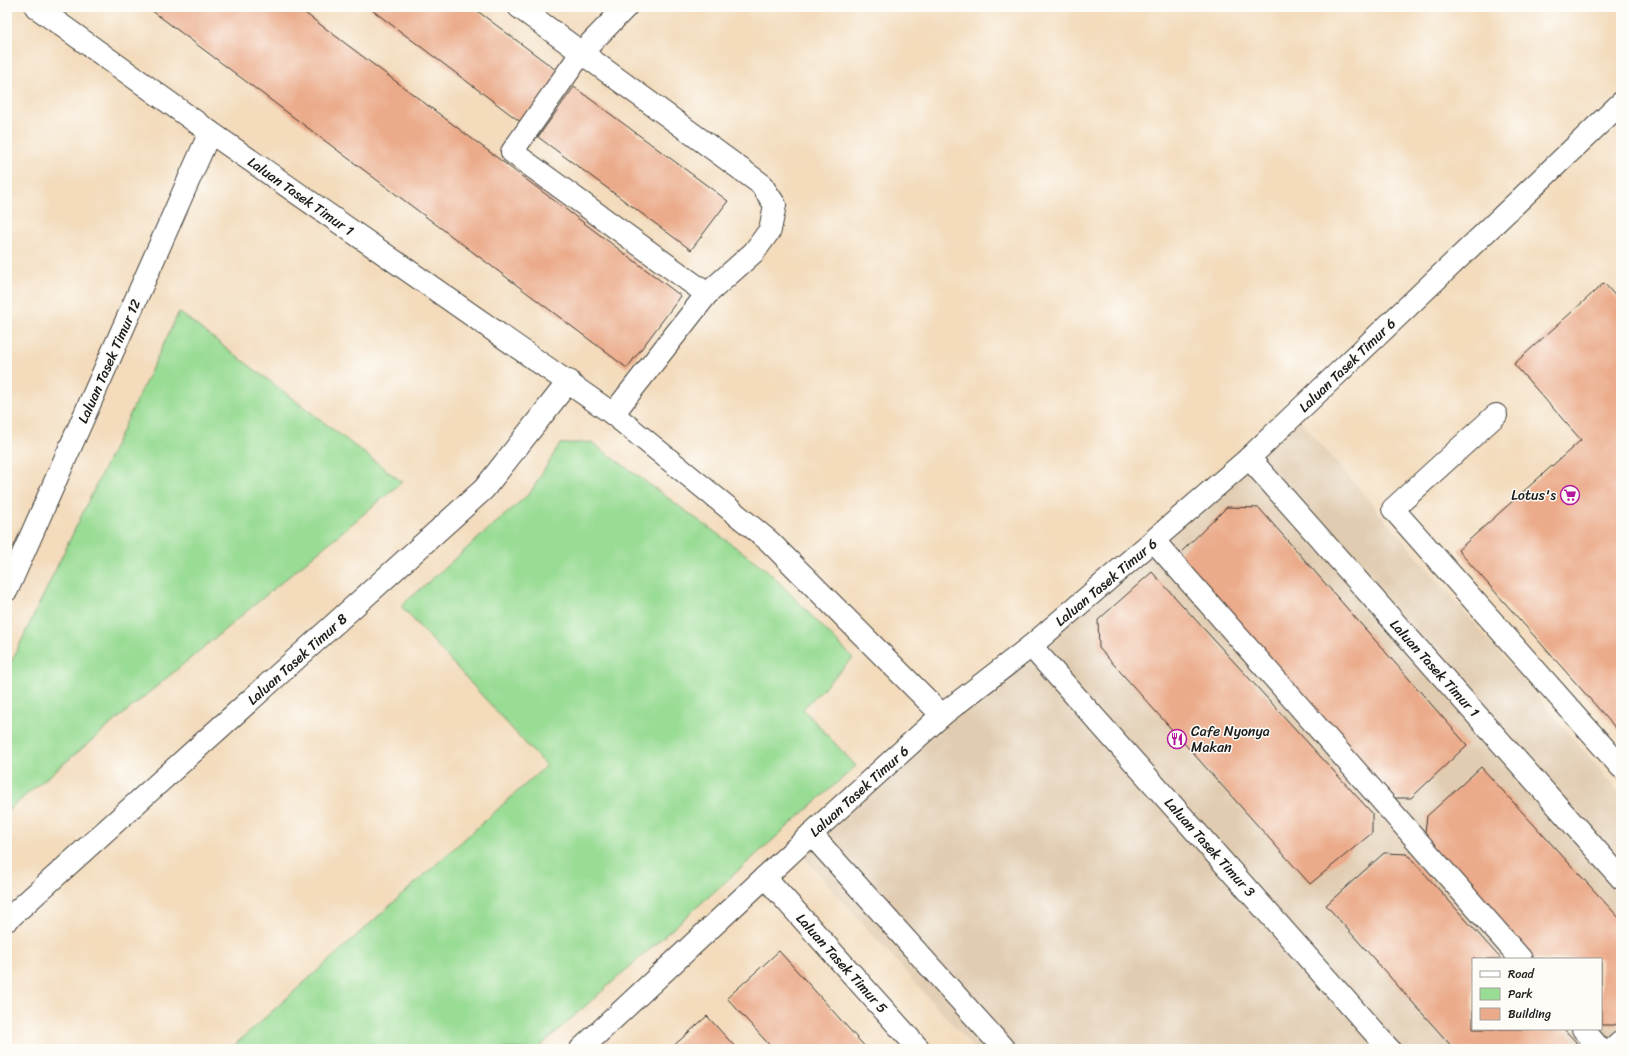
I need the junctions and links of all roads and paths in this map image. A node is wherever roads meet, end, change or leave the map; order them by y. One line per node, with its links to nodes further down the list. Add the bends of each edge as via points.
1 (36, 7): 6 (street, Laluan Tasek Timur 1)
2 (519, 7): 4 (street)
3 (626, 7): 4 (street)
4 (582, 52): 7 (street, via 512,152); 7 (street, via 761,184 775,205 770,230 754,252)
5 (1621, 103): 11 (street, Laluan Tasek Timur 6)
6 (210, 132): 8 (street, Laluan Tasek Timur 1); 13 (street, Laluan Tasek Timur 12)
7 (707, 294): 9 (street)
8 (569, 381): 9 (street, Laluan Tasek Timur 1); 20 (street, Laluan Tasek Timur 8, via 484,489)
9 (613, 414): 15 (street, Laluan Tasek Timur 1, via 769,541)
10 (1496, 415): 16 (street, via 1393,509)
11 (1249, 458): 12 (street, Laluan Tasek Timur 6); 19 (street, Laluan Tasek Timur 1)
12 (1154, 541): 14 (street, Laluan Tasek Timur 6); 21 (street)
13 (7, 590)
14 (1031, 646): 15 (street, Laluan Tasek Timur 6); 27 (street, Laluan Tasek Timur 3)
15 (942, 715): 17 (street, Laluan Tasek Timur 6)
16 (1621, 767)
17 (811, 834): 18 (street, Laluan Tasek Timur 6); 26 (street)
18 (765, 877): 24 (street, Laluan Tasek Timur 6); 25 (street, Laluan Tasek Timur 5)
19 (1621, 878)
20 (7, 920)
21 (1520, 958)
22 (1584, 1030): 28 (street)
23 (1621, 1042): 29 (street)
24 (581, 1049)
25 (919, 1049)
26 (1004, 1049)
27 (1389, 1049)
28 (1600, 1049)
29 (1613, 1049)

